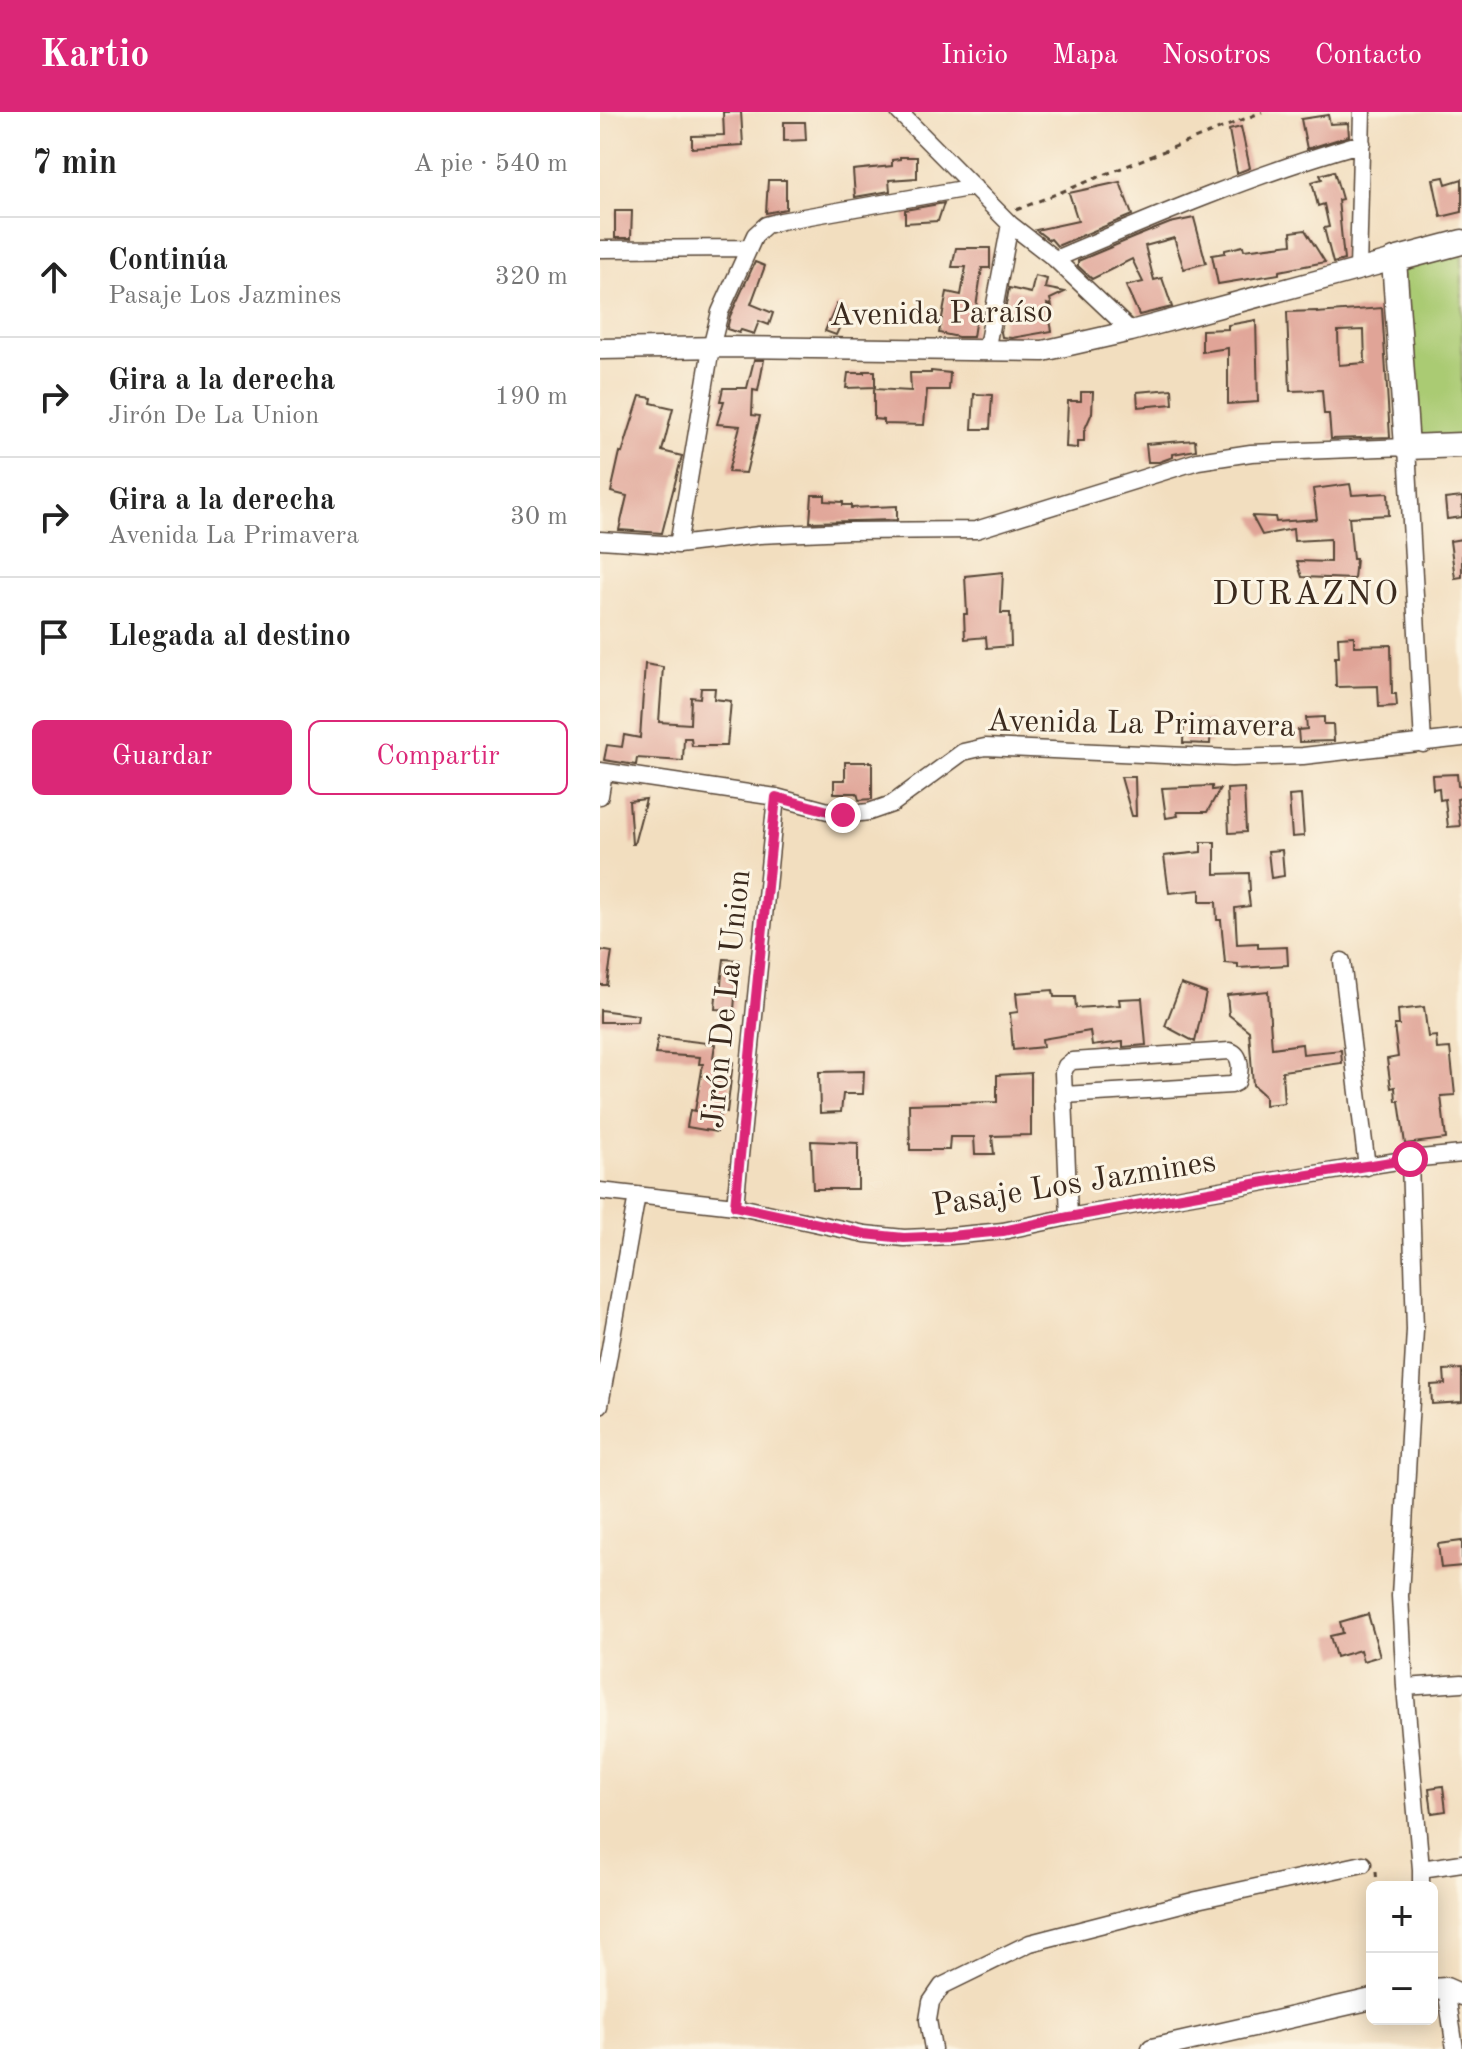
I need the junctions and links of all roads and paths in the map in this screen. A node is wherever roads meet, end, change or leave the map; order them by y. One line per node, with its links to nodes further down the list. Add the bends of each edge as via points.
1 (899, 112): 5 (street)
2 (1262, 112): 6 (path)
3 (1362, 112): 4 (street)
4 (1362, 143): 10 (street, via 1209,194); 12 (street)
5 (974, 187): 6 (street); 8 (street, via 773,223 760,230)
6 (1007, 220): 10 (street); 16 (street)
7 (1462, 242): 11 (main road, Avenida Paraíso)
8 (748, 248): 9 (street); 14 (street, via 720,312)
9 (600, 249)
10 (1055, 259): 13 (street)
11 (1394, 260): 12 (street, Avenida Paraíso); 18 (main road)
12 (1358, 270): 13 (street, Avenida Paraíso)
13 (1131, 331): 16 (street, Avenida Paraíso, via 1043,351)
14 (711, 348): 15 (street, Avenida Paraíso); 16 (street, Avenida Paraíso); 20 (street)
15 (600, 349)
16 (986, 352)
17 (1462, 445): 18 (main road)
18 (1407, 447): 20 (street, via 1251,453 1198,461 976,530 759,535); 22 (street)
19 (600, 540): 20 (street)
20 (678, 545)
21 (1462, 738): 22 (street, Avenida La Primavera)
22 (1423, 744): 25 (street, Avenida La Primavera, via 1232,758 985,747 963,752 892,804 869,812 843,815)
23 (602, 772): 24 (street); 25 (street, Avenida La Primavera)
24 (600, 796)
25 (776, 797): 33 (street, Jirón De La Union)
26 (1342, 961): 30 (street)
27 (1064, 1095): 27 (street, via 1231,1085 1240,1074 1239,1058 1230,1051 1072,1061 1063,1073); 34 (street)
28 (1462, 1154): 29 (street, Pasaje Los Jazmines)
29 (1410, 1159): 30 (street, Pasaje Los Jazmines); 37 (street, via 1415,1330 1400,1596)
30 (1367, 1167): 34 (street, Pasaje Los Jazmines)
31 (600, 1191): 32 (street, Pasaje Los Jazmines)
32 (637, 1195): 33 (street, Pasaje Los Jazmines); 35 (street)
33 (735, 1206): 34 (street, Pasaje Los Jazmines, via 904,1238 1003,1231)
34 (1069, 1217)
35 (600, 1405)
36 (1462, 1683): 37 (street)
37 (1405, 1687): 40 (street)
38 (1462, 1863): 40 (street)
39 (1363, 1864): 44 (street, via 1030,1943 942,1986 931,2002 928,2020)
40 (1421, 1869): 41 (street)
41 (1421, 1881)
42 (1451, 1987): 46 (street)
43 (1366, 2000): 45 (street)
44 (933, 2049)
45 (1152, 2049)
46 (1455, 2049)

